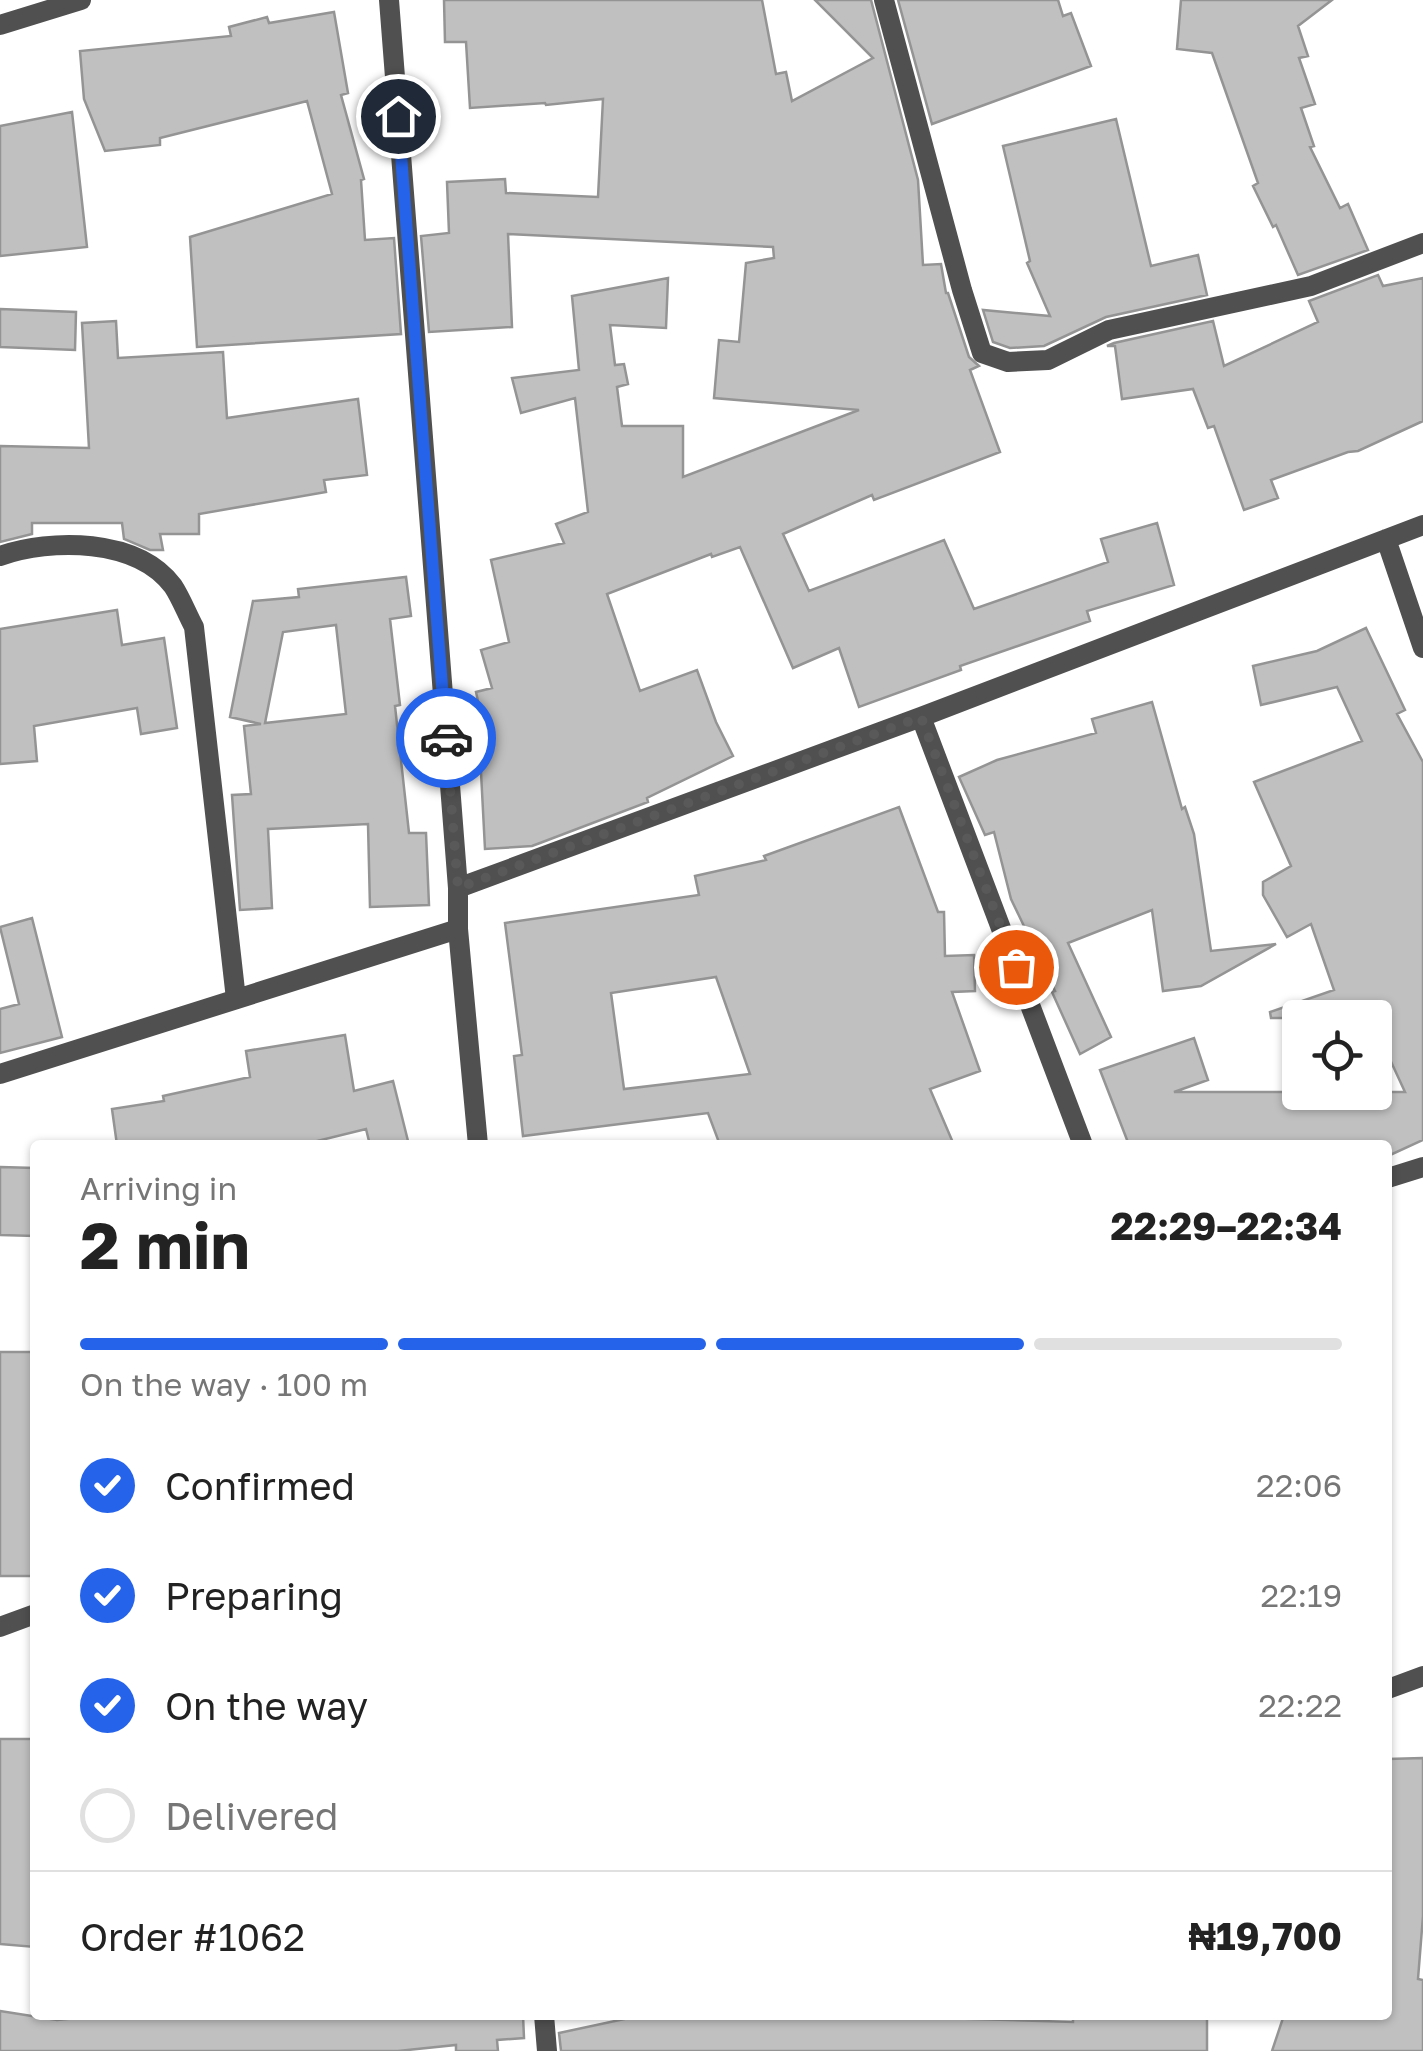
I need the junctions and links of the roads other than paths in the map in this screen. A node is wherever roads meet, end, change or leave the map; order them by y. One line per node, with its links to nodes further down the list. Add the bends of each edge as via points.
1 (81, 0): 4 (street)
2 (388, 0): 11 (street)
3 (884, 0): 5 (street, via 982,353 1008,362 1048,360 1108,330 1311,286)
4 (0, 25)
5 (1423, 242)
6 (1423, 525): 7 (street)
7 (1386, 539): 9 (street); 10 (street)
8 (0, 556): 13 (street, via 22,548 97,544 146,562 172,584 194,627)
9 (1423, 648)
10 (921, 717): 11 (street); 16 (street)
11 (458, 888): 12 (street)
12 (458, 928): 13 (street); 15 (street)
13 (236, 999): 14 (street)
14 (0, 1074)
15 (478, 1140)
16 (1081, 1140)
17 (1423, 1167): 18 (street)
18 (1392, 1177)
19 (30, 1616): 20 (street)
20 (0, 1627)
21 (1423, 1676): 22 (street)
22 (1392, 1688)
23 (544, 2020): 24 (street)
24 (547, 2051)

